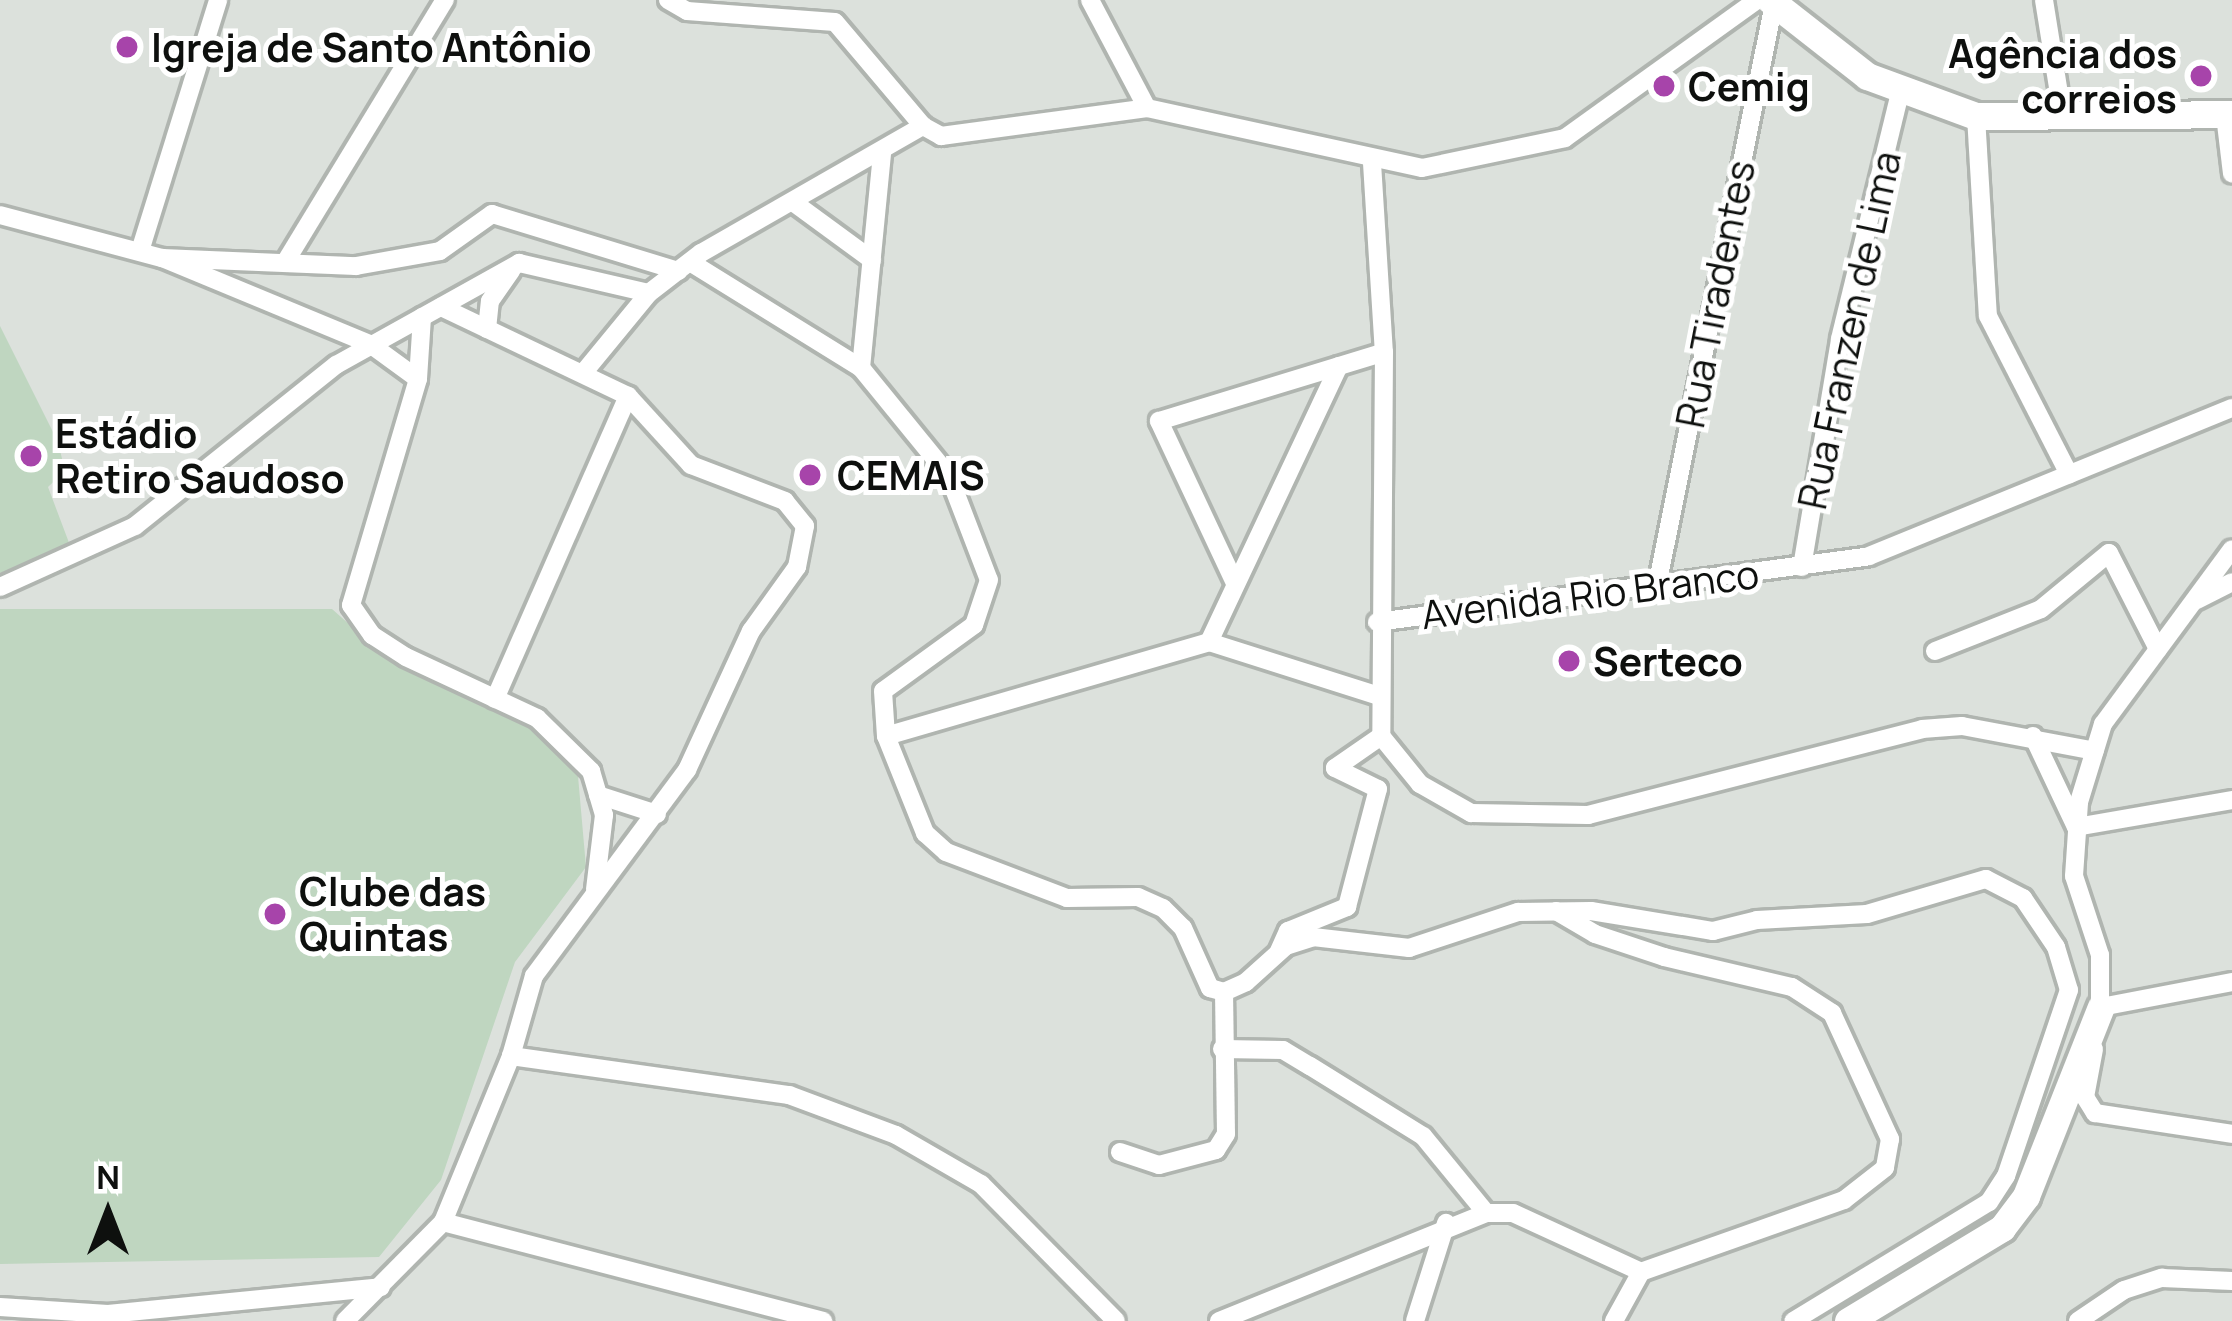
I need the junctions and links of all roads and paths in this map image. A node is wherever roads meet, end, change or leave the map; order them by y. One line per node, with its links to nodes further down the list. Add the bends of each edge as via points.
1 (218, 0): 18 (street)
2 (446, 0): 21 (street)
3 (668, 0): 12 (street, via 687,11 835,22)
4 (1090, 0): 8 (street)
5 (2044, 0): 11 (street)
6 (1767, 1): 7 (street); 14 (street, via 1565,138 1422,168); 40 (street, Rua Tiradentes)
7 (1900, 93): 10 (street); 37 (street, Rua Franzen de Lima, via 1840,339)
8 (1147, 108): 12 (street, via 941,136); 14 (street)
9 (2228, 115): 11 (street); 15 (street)
10 (1976, 116): 11 (street); 35 (street, via 1988,316)
11 (2063, 118)
12 (923, 126): 13 (street)
13 (882, 153): 16 (street); 20 (street)
14 (1372, 164): 28 (street, Avenida Rio Branco)
15 (2232, 174)
16 (793, 202): 20 (street); 23 (street)
17 (0, 215): 18 (street)
18 (140, 251): 19 (street)
19 (162, 258): 21 (street); 27 (street)
20 (872, 260): 30 (street)
21 (286, 261): 23 (street, via 356,266 440,251 492,214)
22 (518, 263): 24 (street); 25 (street); 26 (street, via 490,301)
23 (685, 267): 24 (street); 30 (street)
24 (649, 293): 31 (street)
25 (432, 312): 26 (street); 27 (street); 32 (street)
26 (487, 328): 31 (street)
27 (370, 344): 32 (street); 41 (street, via 135,526)
28 (1384, 352): 29 (street); 43 (street, Avenida Rio Branco)
29 (1339, 366): 38 (street); 38 (street, via 1159,421)
30 (861, 368): 49 (street, via 949,476 989,580 974,625 883,691)
31 (584, 372): 33 (street)
32 (418, 379): 48 (street, via 351,605 389,646)
33 (628, 396): 48 (street); 55 (street, via 691,465 785,501 805,526 797,567 751,631 687,770)
34 (2232, 408): 35 (street, Avenida Rio Branco)
35 (2069, 474): 37 (street, Avenida Rio Branco, via 1869,556)
36 (2232, 549): 42 (street)
37 (1802, 567): 40 (street, Avenida Rio Branco)
38 (1234, 580): 44 (street)
39 (2232, 582): 42 (street)
40 (1657, 586): 43 (street, Avenida Rio Branco)
41 (0, 587)
42 (2187, 604): 45 (street)
43 (1377, 622): 47 (street)
44 (1209, 642): 47 (street); 49 (street)
45 (2158, 649): 46 (street, via 2109,554 2041,609); 52 (street, via 2103,724)
46 (1935, 651)
47 (1378, 696): 50 (street)
48 (495, 699): 53 (street, via 537,718 591,771)
49 (886, 736): 61 (street, via 915,814 946,852 1067,898 1138,897 1163,908 1183,928 1210,988)
50 (1381, 736): 51 (street, via 1420,784 1471,813 1527,817 1657,801 1922,729); 59 (street, via 1335,768 1378,789 1347,908 1288,931)
51 (2033, 736): 52 (street); 56 (street)
52 (2095, 752): 56 (street)
53 (598, 794): 55 (street); 57 (street, via 603,852)
54 (2232, 800): 56 (street)
55 (657, 814): 57 (street)
56 (2076, 827): 62 (street, via 2074,876 2100,955)
57 (594, 894): 64 (street, via 534,976)
58 (1556, 911): 59 (street, via 1518,913 1409,948 1312,937); 70 (street, via 1664,957 1792,987 1832,1013 1890,1139 1886,1168 1844,1200); 80 (street, via 1713,932 1756,920 1867,914 1987,879 2023,898 2056,947 2069,990 2006,1175 1989,1202)
59 (1279, 951): 61 (street)
60 (2232, 982): 62 (street)
61 (1224, 992): 63 (street)
62 (2102, 1007): 65 (street, via 2086,1107); 81 (street, via 2026,1196 2002,1228)
63 (1222, 1049): 66 (street, via 1226,1134 1216,1150 1159,1165); 67 (street, via 1283,1050 1423,1136)
64 (511, 1056): 68 (street); 76 (street, via 789,1095 896,1135 981,1184)
65 (2232, 1134)
66 (1120, 1152)
67 (1486, 1213): 69 (street); 70 (street, via 1513,1213)
68 (443, 1222): 72 (street); 75 (street)
69 (1446, 1223): 77 (street); 78 (street)
70 (1641, 1272): 79 (street)
71 (2232, 1281): 82 (street, via 2162,1279 2124,1290)
72 (381, 1287): 73 (street, via 108,1314); 74 (street)
73 (0, 1307)
74 (345, 1321)
75 (823, 1321)
76 (1116, 1321)
77 (1219, 1321)
78 (1415, 1321)
79 (1614, 1321)
80 (1793, 1321)
81 (1848, 1321)
82 (2077, 1321)

